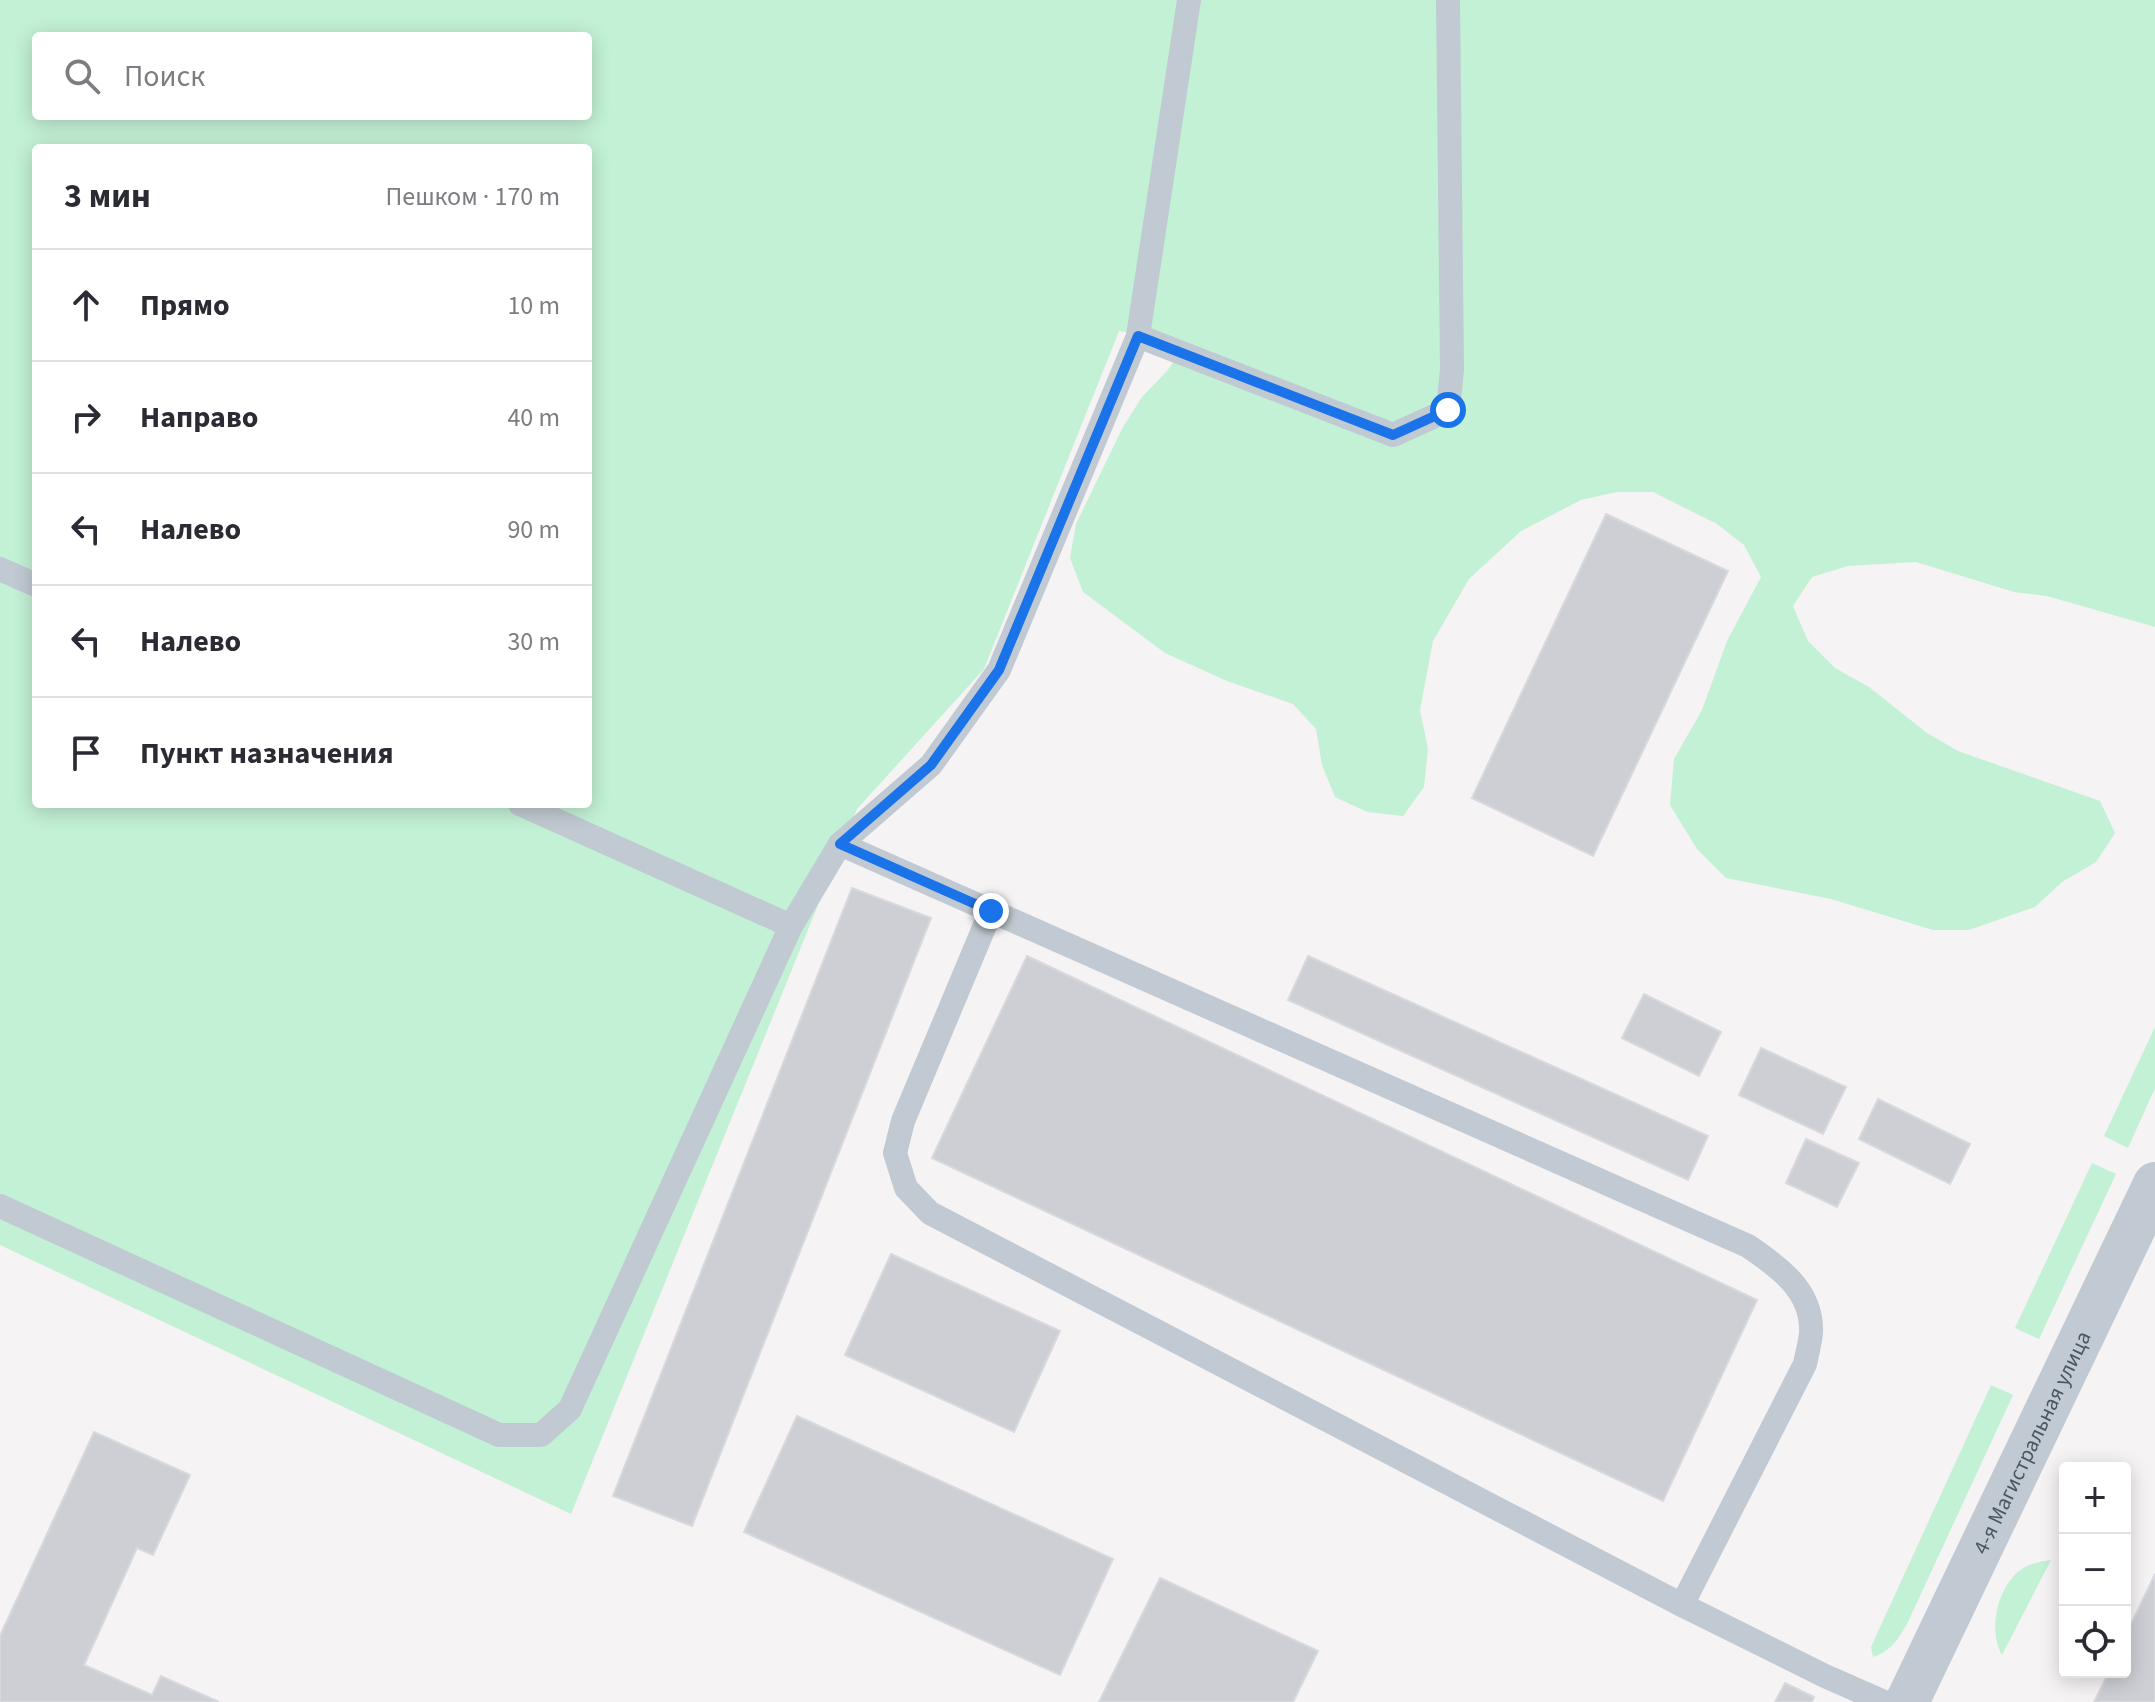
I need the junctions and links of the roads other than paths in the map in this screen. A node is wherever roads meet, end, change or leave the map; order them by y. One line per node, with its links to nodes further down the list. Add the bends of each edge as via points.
1 (1189, 0): 3 (lane)
2 (1448, 0): 3 (lane, via 1448,410 1393,435)
3 (1138, 336): 7 (lane, via 999,670 931,765)
4 (0, 569): 5 (lane)
5 (32, 583)
6 (529, 808): 9 (lane)
7 (840, 844): 8 (lane); 9 (lane)
8 (991, 911): 12 (lane, via 903,1121 895,1153 906,1188 922,1205); 12 (lane, via 1748,1246 1781,1268 1804,1297 1811,1331 1805,1364)
9 (791, 926): 11 (lane, via 570,1409 541,1435 499,1435)
10 (2155, 1184): 14 (street, 4-я Магистральная улица)
11 (0, 1206)
12 (1682, 1605): 13 (lane)
13 (1884, 1702)
14 (1907, 1702)

